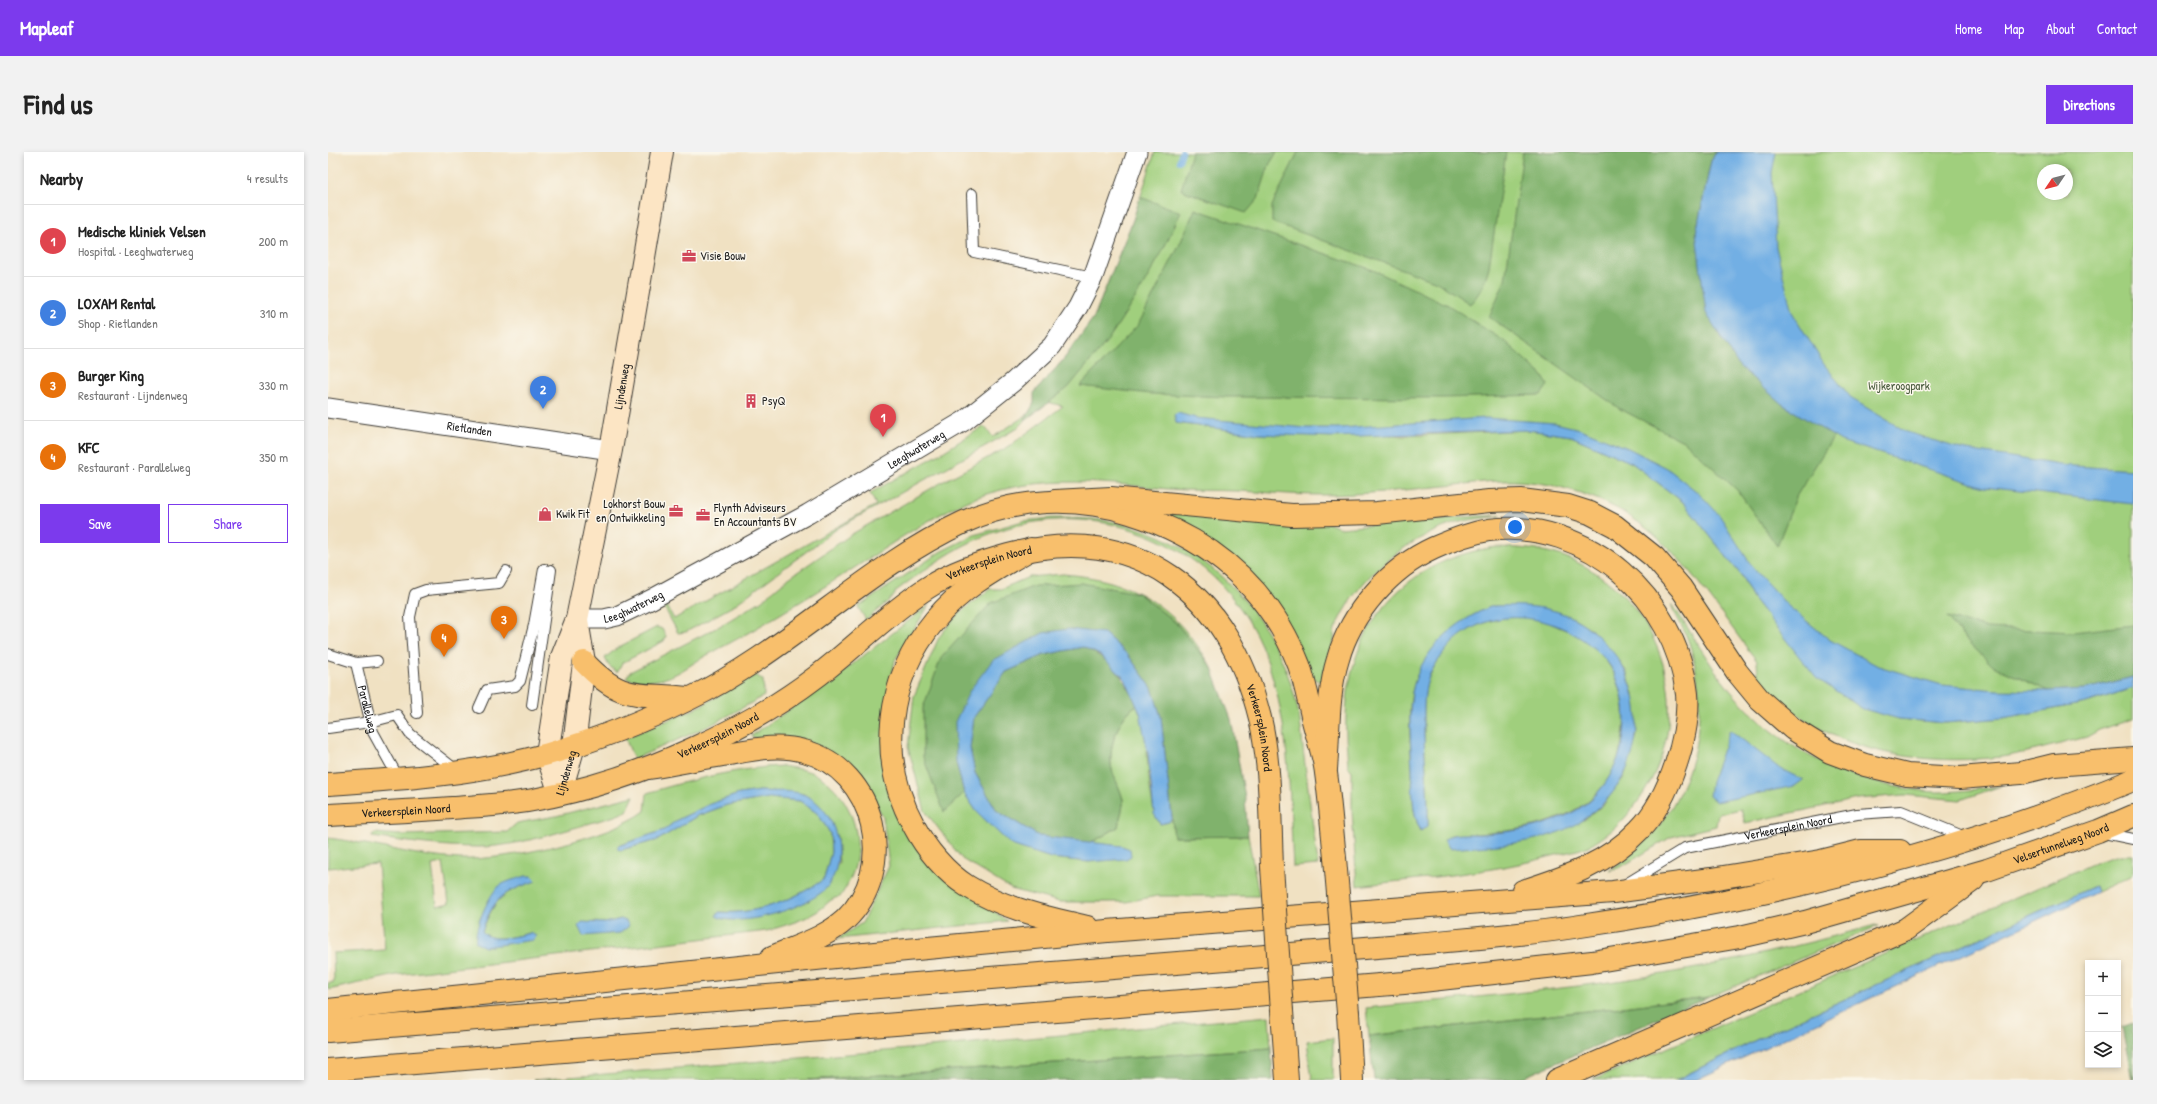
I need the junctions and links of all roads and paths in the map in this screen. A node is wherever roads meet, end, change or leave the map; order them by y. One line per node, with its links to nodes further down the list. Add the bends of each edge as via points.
1 (662, 152): 6 (street, Lijndenweg)
2 (1137, 152): 4 (street, Leeghwaterweg)
3 (972, 194): 4 (lane, via 974,252)
4 (1093, 277): 10 (street, Leeghwaterweg, via 1078,307 1052,346 1013,382 964,420 808,514 652,599 611,618)
5 (328, 408): 6 (street, Rietlanden)
6 (611, 450): 10 (street, Lijndenweg)
7 (1055, 501): 15 (main road, via 1027,503 996,510 966,521 931,539 777,645); 23 (main road, via 1111,498 1292,516 1377,513 1489,501 1521,500 1568,506 1590,513 1615,526 1654,556 1681,588 1737,672 1760,700 1793,729 1830,752 1865,765 1907,775 1960,778 2021,773 2054,765); 25 (main road, via 1109,506 1157,521 1203,545 1237,572 1269,610 1293,652 1308,694)
8 (1031, 549): 24 (main road, Verkeersplein Noord, via 971,565 927,588 813,679 776,704 713,740); 40 (main road, via 976,581 947,607 924,634 914,650 897,690 890,730 892,766 900,798 918,834 942,864 966,885 1017,910); 45 (main road, Verkeersplein Noord, bridge, via 1067,545 1101,549 1128,555 1157,566 1191,592 1229,638 1241,663 1260,719 1266,753)
9 (506, 571): 18 (lane, via 500,583 426,590 415,594 410,617)
10 (577, 619): 13 (street, Lijndenweg); 22 (street, Lijndenweg, via 562,657)
11 (328, 654): 14 (lane)
12 (377, 661): 14 (lane)
13 (584, 662): 15 (main road, via 608,684 625,692); 21 (street, Lijndenweg)
14 (356, 663): 19 (lane, Parallelweg)
15 (691, 698): 21 (main road)
16 (532, 705): 17 (lane, via 548,570 520,681 515,686 487,690)
17 (479, 708)
18 (417, 714)
19 (370, 722): 20 (lane); 26 (lane, via 397,716 410,734); 27 (lane, Parallelweg)
20 (328, 728)
21 (574, 746): 22 (main road); 30 (street, Lijndenweg)
22 (547, 754): 26 (main road); 30 (street, Lijndenweg)
23 (2133, 759)
24 (649, 768): 30 (main road, Verkeersplein Noord); 41 (main road, via 784,746 828,760 846,775 861,794 871,817 876,839 874,864 867,888 845,919 828,933)
25 (1326, 769): 39 (main road, via 1331,695 1342,645 1361,611 1402,567 1424,552 1446,542 1491,530 1541,532 1571,540 1593,550 1613,564 1642,591 1664,623 1678,656 1687,696 1685,730 1671,778 1659,805 1639,830 1601,861 1578,872); 46 (main road, bridge)
26 (458, 772): 27 (main road)
27 (399, 779): 29 (main road)
28 (2133, 780): 34 (main road)
29 (328, 784)
30 (560, 794): 31 (main road, Verkeersplein Noord, via 500,805)
31 (328, 815)
32 (2133, 816): 33 (main road, Velsertunnelweg Noord)
33 (2098, 831): 35 (lane); 37 (main road, Velsertunnelweg Noord)
34 (1971, 839): 36 (main road); 38 (lane, Verkeersplein Noord, via 1901,811 1857,814 1685,848)
35 (2133, 839)
36 (1929, 851): 38 (main road, via 1861,851 1822,861); 43 (main road, via 1828,879 1727,902 1565,928 1415,944)
37 (1987, 870): 44 (main road, via 1797,924 1740,937 1592,962 1404,983); 47 (main road, via 1906,929)
38 (1613, 892): 39 (main road)
39 (1493, 901): 40 (main road)
40 (1107, 931): 41 (main road)
41 (753, 965): 42 (main road)
42 (328, 1010)
43 (328, 1031)
44 (328, 1070)
45 (1287, 1080)
46 (1352, 1080)
47 (1557, 1080)

